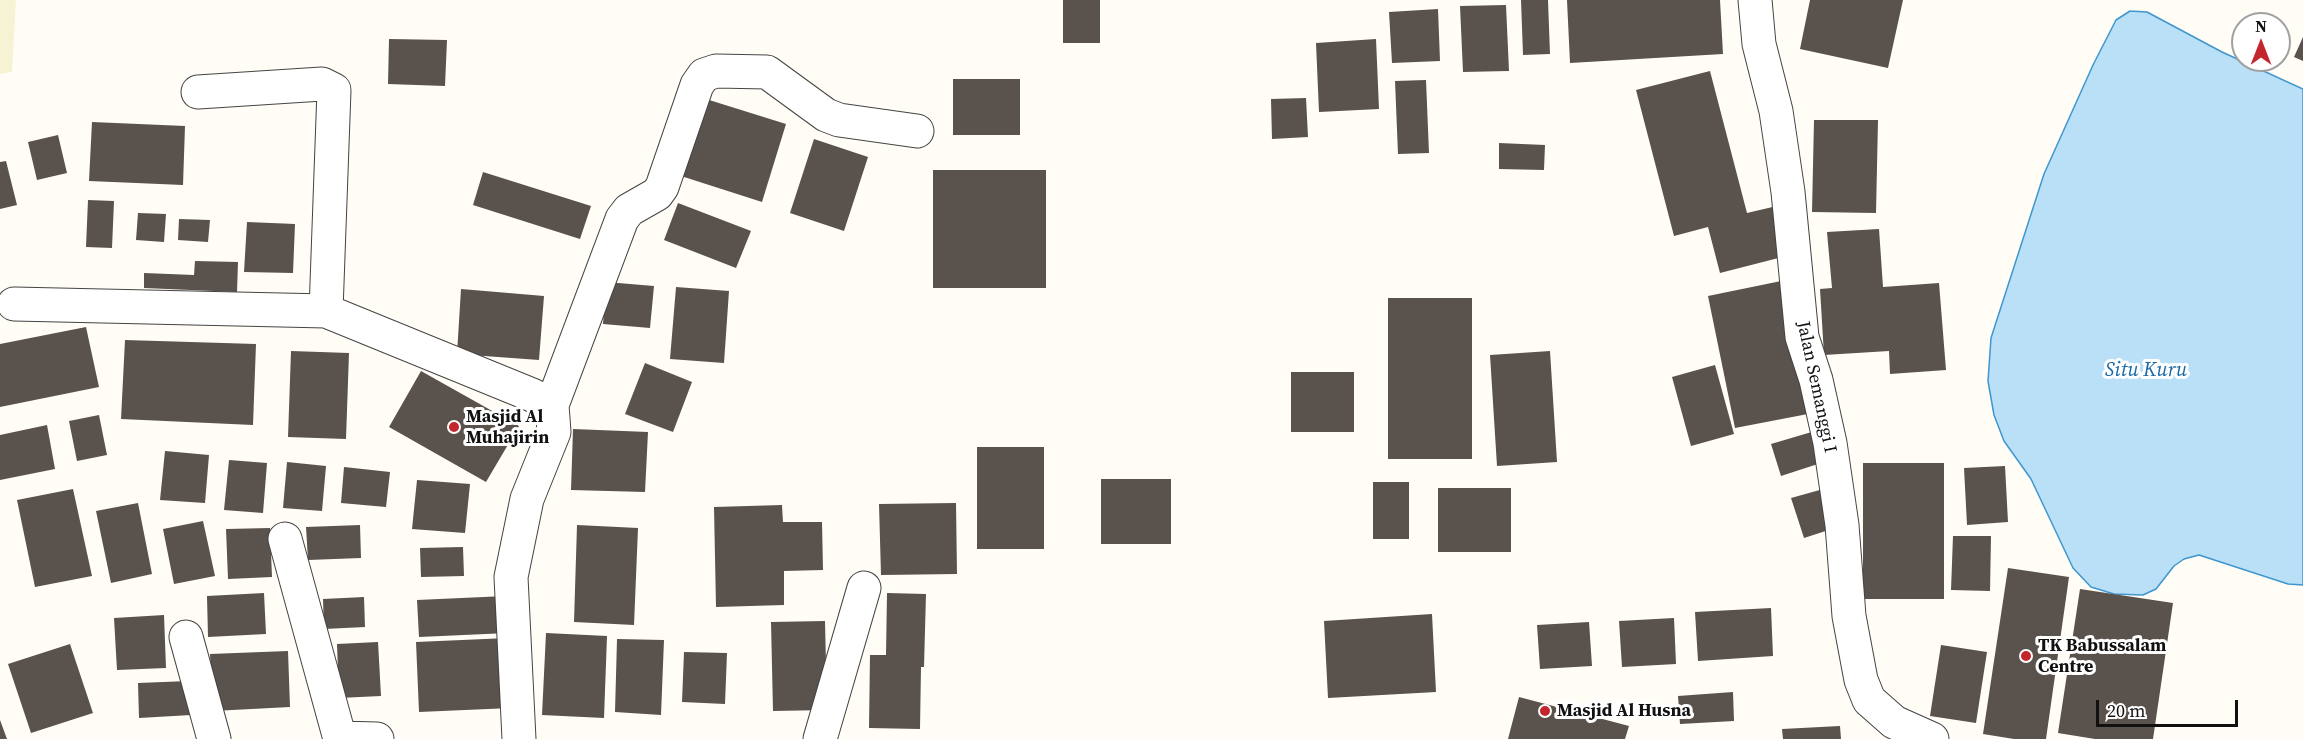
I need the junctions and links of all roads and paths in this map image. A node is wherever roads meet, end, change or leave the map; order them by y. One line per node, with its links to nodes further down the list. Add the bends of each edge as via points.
1 (1755, 0): 15 (street, Jalan Semanggi I, via 1759,44 1776,111 1788,192 1802,337 1830,443 1860,680 1869,700 1894,722)
2 (198, 92): 5 (street, via 322,84 334,90)
3 (917, 131): 6 (street, via 826,115 767,72 716,71 704,75 697,85 662,188 622,219)
4 (14, 304): 5 (street)
5 (326, 311): 6 (street)
6 (552, 405): 13 (street, via 554,432 528,499 511,577)
7 (285, 539): 11 (street)
8 (864, 588): 14 (street)
9 (186, 637): 10 (street)
10 (214, 739)
11 (340, 739): 12 (street)
12 (377, 739)
13 (519, 739)
14 (820, 739)
15 (1932, 739)

